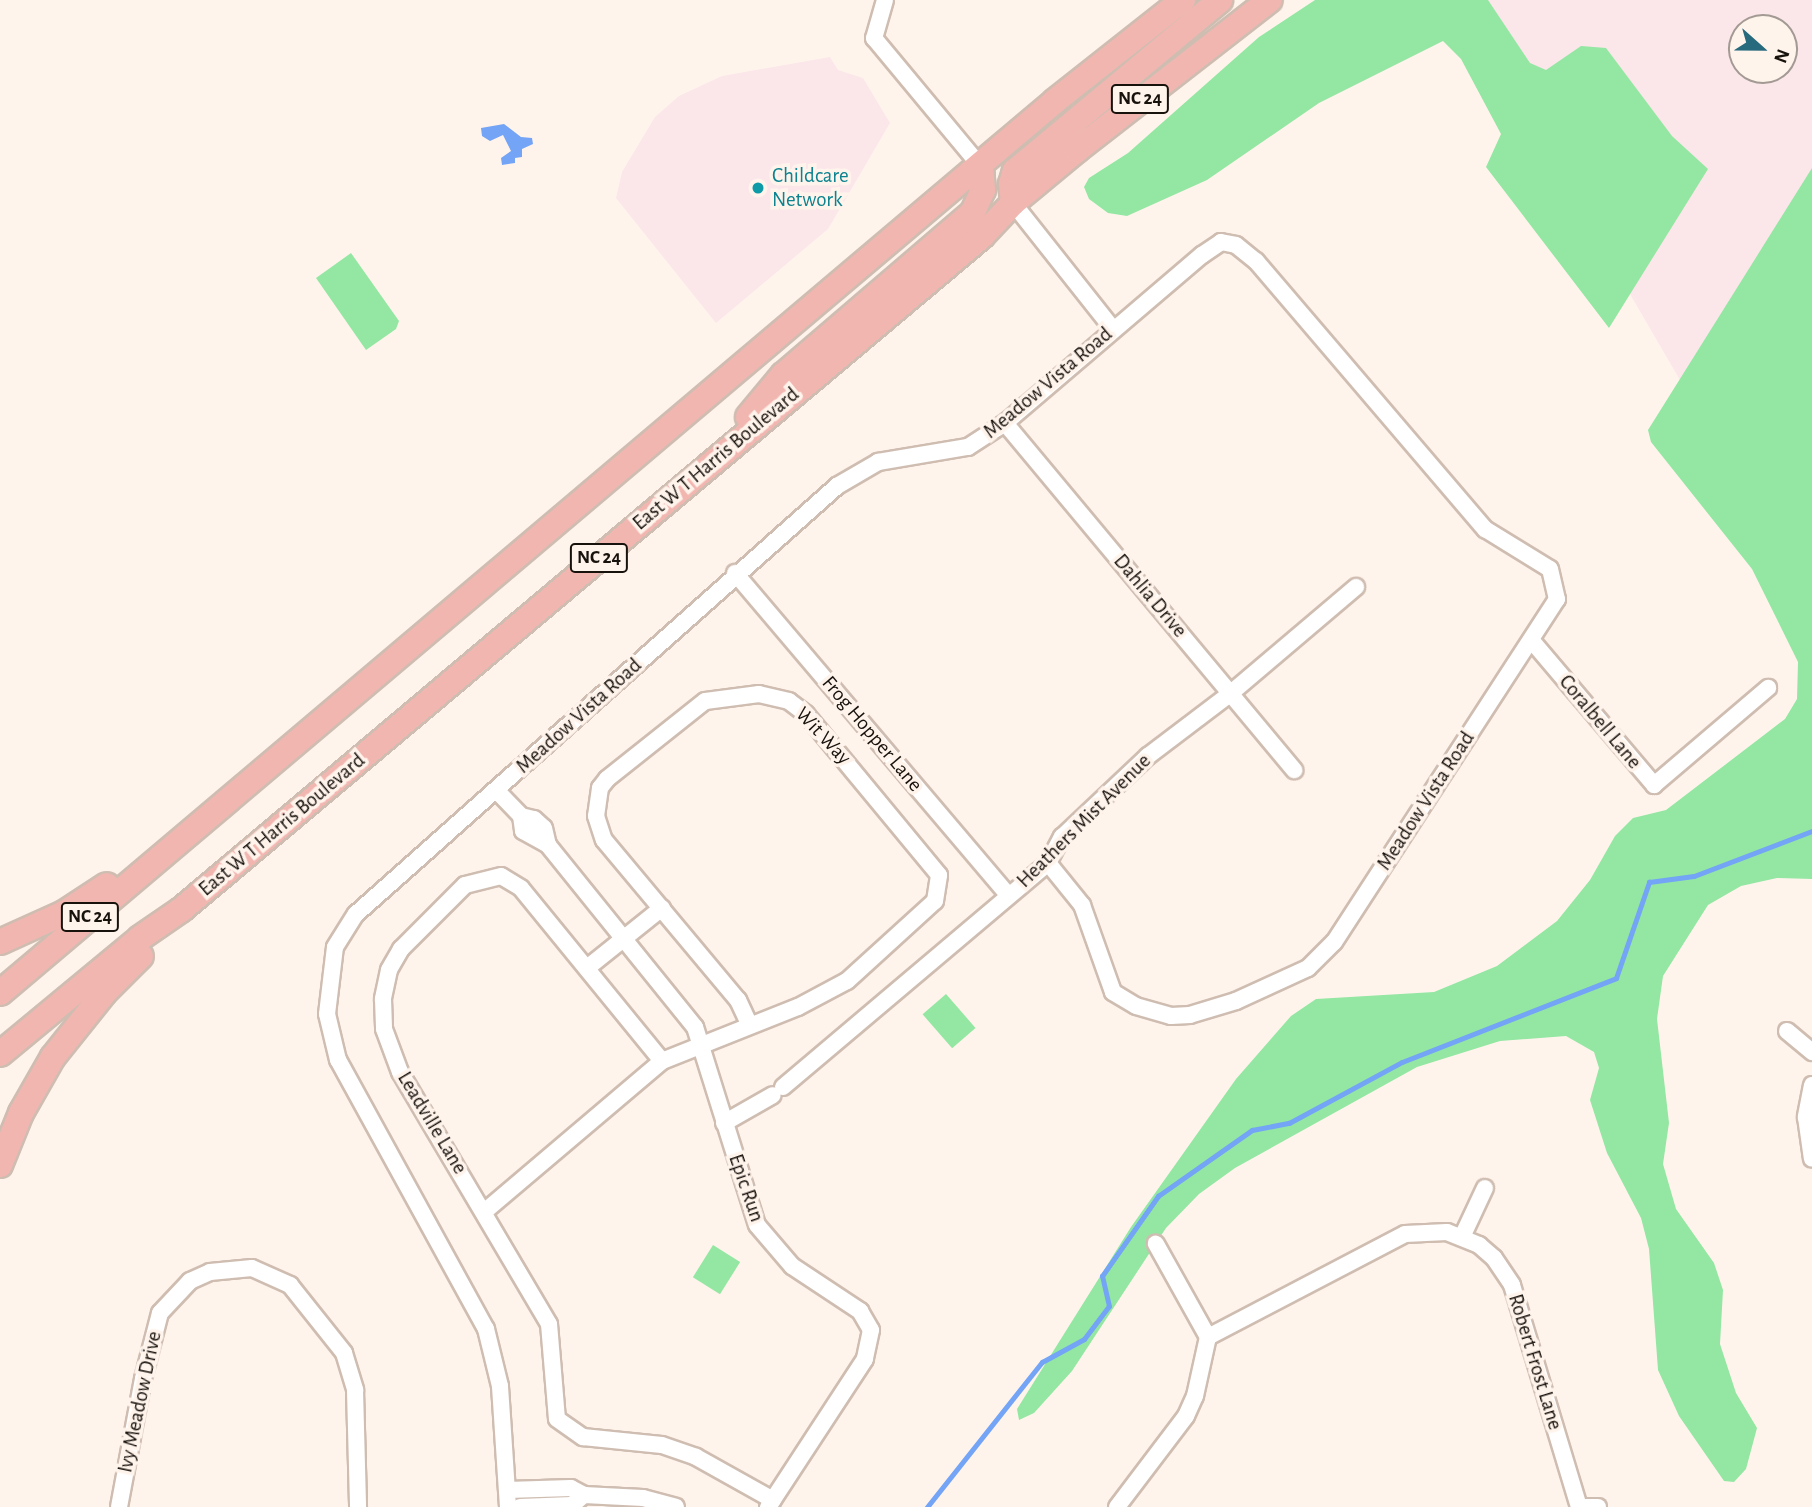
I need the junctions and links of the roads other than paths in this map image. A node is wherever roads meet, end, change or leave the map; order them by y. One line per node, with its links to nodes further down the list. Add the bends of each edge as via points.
1 (885, 0): 5 (street, via 874,38)
2 (1183, 0): 5 (main road, NC 24, via 1055,101)
3 (1220, 0): 6 (main road, via 1015,171)
4 (1270, 0): 6 (main road, East W T Harris Boulevard / NC 24)
5 (981, 167): 9 (main road, via 983,190 973,212 783,375); 17 (main road, NC 24)
6 (1013, 203): 7 (street); 9 (main road, East W T Harris Boulevard / NC 24, via 982,236)
7 (1113, 329): 8 (street, Meadow Vista Road); 12 (street, Meadow Vista Road, via 1221,242 1236,245 1253,257 1485,529 1550,569 1557,599)
8 (1004, 423): 10 (street, Meadow Vista Road, via 968,447 913,454 857,472); 14 (street, Dahlia Drive)
9 (705, 468): 21 (main road, East W T Harris Boulevard / NC 24)
10 (735, 573): 16 (street, Meadow Vista Road); 19 (street, Frog Hopper Lane)
11 (1356, 587): 14 (street, Heathers Mist Avenue)
12 (1532, 641): 13 (street, Coralbell Lane, via 1654,785); 18 (street, Meadow Vista Road, via 1334,942 1308,968 1190,1015 1136,1006 1113,992 1082,905)
13 (1768, 688)
14 (1231, 693): 15 (street, Dahlia Drive); 18 (street, Heathers Mist Avenue, via 1148,756 1062,837)
15 (1294, 770)
16 (496, 791): 22 (street, Epic Run, via 520,816 534,819 544,828 548,845); 42 (street, Meadow Vista Road, via 356,914 335,947 327,1014 338,1060 486,1329 500,1386)
17 (180, 841): 23 (main road, via 64,913); 25 (main road, NC 24)
18 (1048, 863): 19 (street, Heathers Mist Avenue)
19 (1008, 895): 33 (street, Heathers Mist Avenue, via 778,1091)
20 (662, 908): 22 (street); 26 (street, Wit Way, via 738,999); 26 (street, Wit Way, via 604,840 596,816 600,788 705,701 759,694 789,701 806,714 927,858 939,875 940,892 912,926 847,981 799,1007)
21 (183, 909): 30 (main road, East W T Harris Boulevard / NC 24, via 140,938); 35 (main road, via 104,993 53,1057 21,1113)
22 (624, 939): 24 (street); 28 (street, Epic Run, via 671,993)
23 (0, 942)
24 (586, 968): 31 (street, Leadville Lane); 37 (street, Leadville Lane, via 520,888 492,876 465,884 401,949 389,970 383,999 384,1029 400,1072)
25 (0, 993)
26 (749, 1024): 28 (street, Wit Way)
27 (1787, 1031): 29 (street)
28 (701, 1042): 31 (street, Wit Way); 33 (street, Epic Run)
29 (1812, 1052)
30 (0, 1054)
31 (662, 1060): 37 (street, Wit Way)
32 (1812, 1085): 34 (street, via 1806,1116)
33 (724, 1123): 44 (street, Epic Run, via 757,1225 771,1245 792,1266 860,1311 871,1330 865,1359)
34 (1812, 1159)
35 (0, 1165)
36 (1485, 1188): 38 (street)
37 (484, 1212): 44 (street, Leadville Lane, via 549,1324 554,1407 562,1424 583,1437 662,1445 696,1457)
38 (1462, 1237): 40 (street, Robert Frost Lane, via 1426,1230 1395,1237); 52 (street, Robert Frost Lane, via 1494,1258 1512,1285)
39 (1156, 1244): 40 (street)
40 (1208, 1337): 51 (street, via 1186,1416)
41 (558, 1488): 42 (street); 43 (street, via 571,1488); 45 (street)
42 (507, 1490): 48 (street, Meadow Vista Road)
43 (584, 1496): 45 (street, via 572,1506); 50 (street, via 643,1498)
44 (770, 1503)
45 (558, 1506): 49 (street)
46 (119, 1507): 47 (street, Ivy Meadow Drive, via 160,1313 190,1281 210,1272 252,1268 273,1273 298,1292 344,1353 355,1390)
47 (358, 1507)
48 (508, 1507)
49 (520, 1507)
50 (676, 1507)
51 (1117, 1507)
52 (1579, 1507)
53 (1586, 1507): 54 (street)
54 (1598, 1507)

